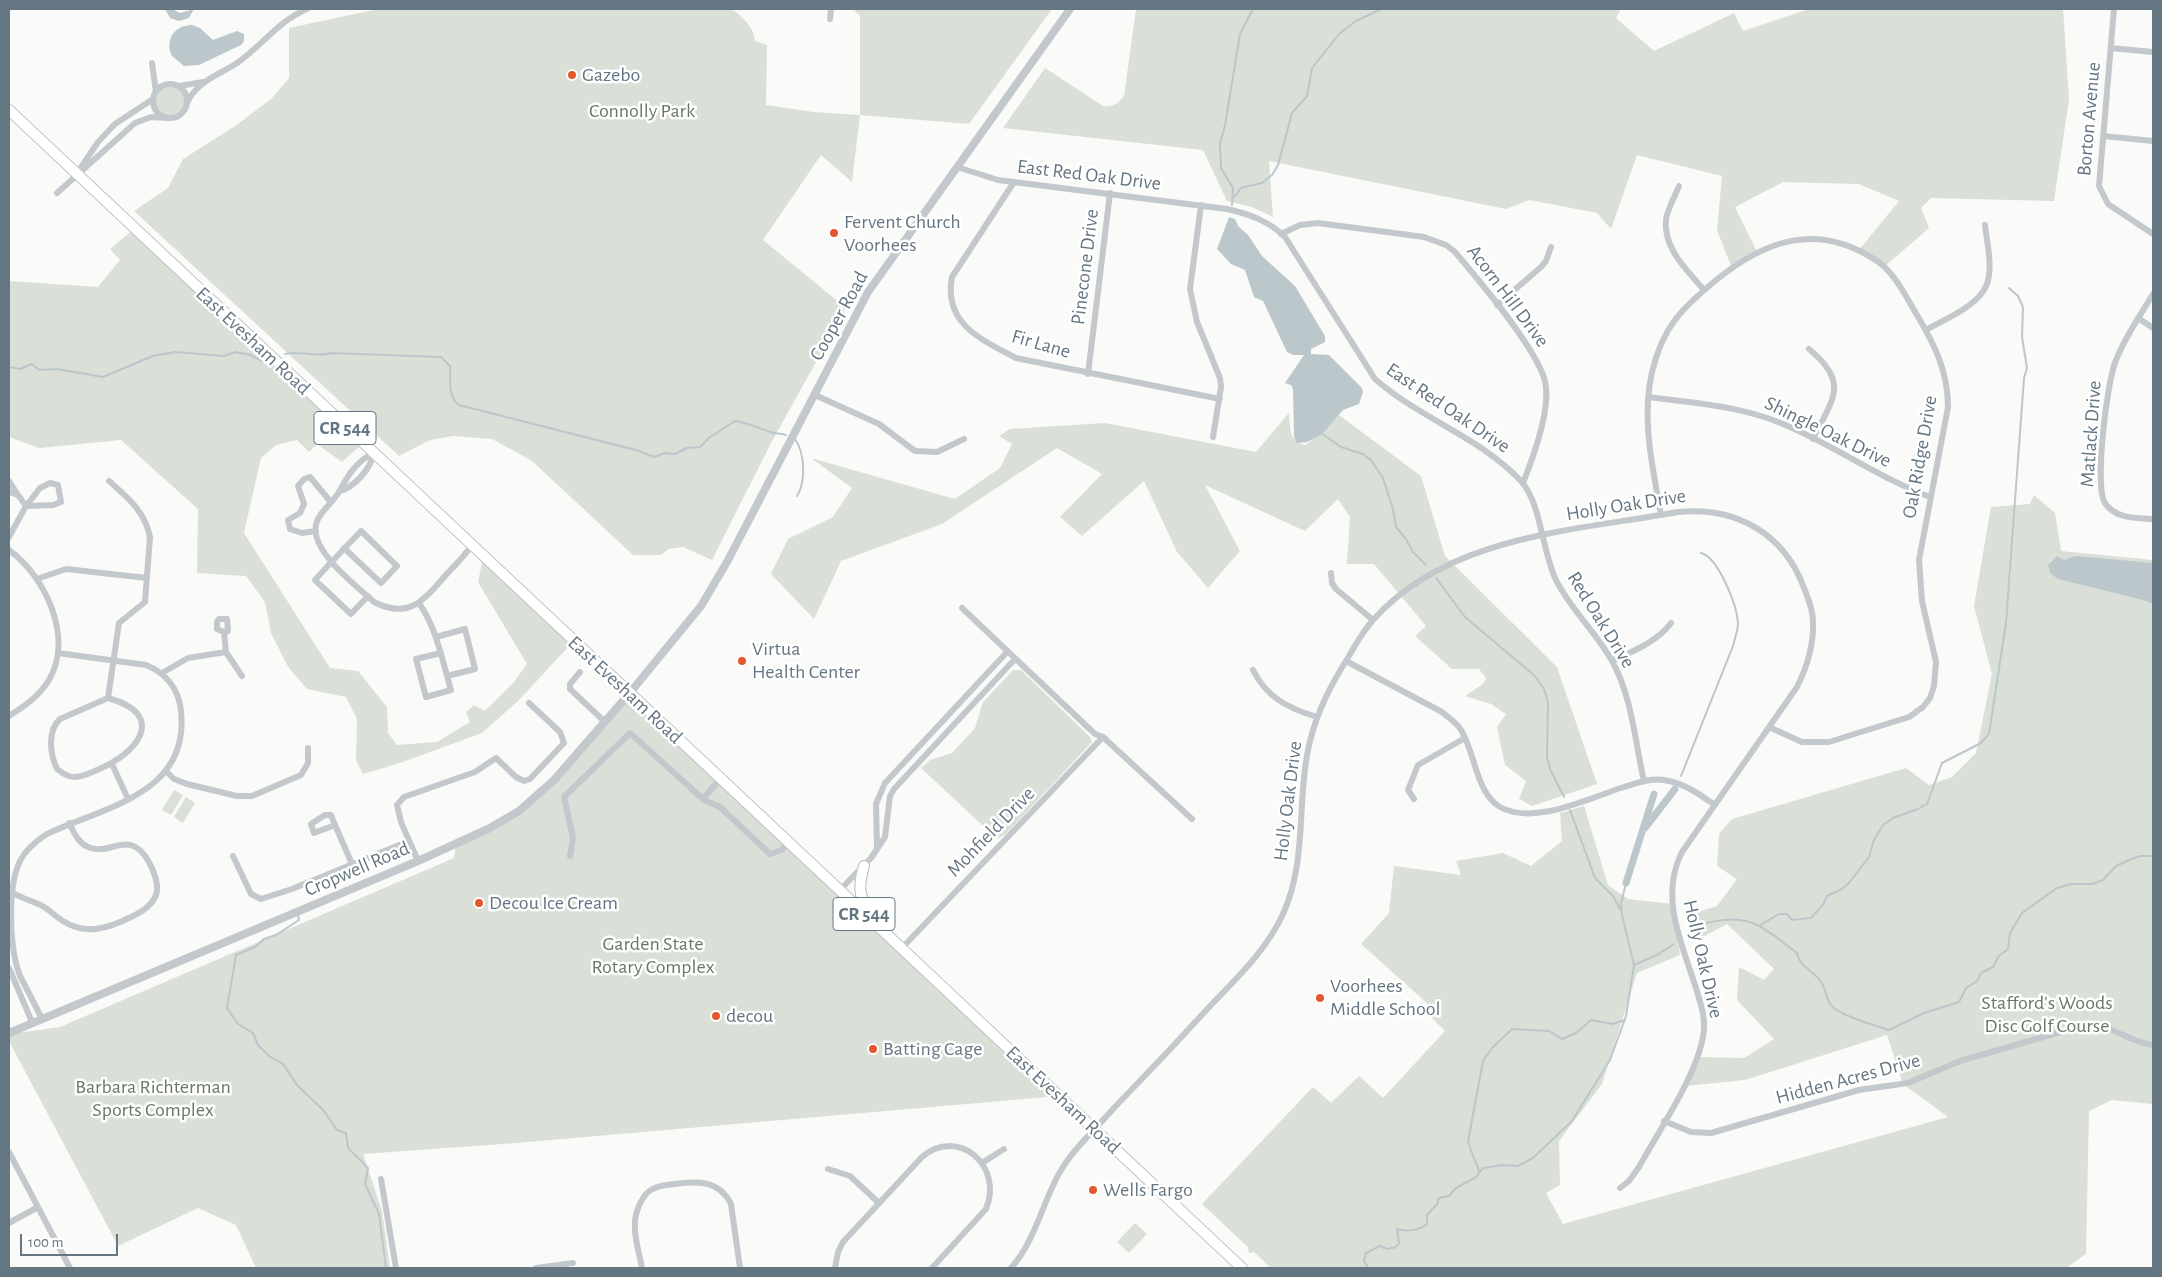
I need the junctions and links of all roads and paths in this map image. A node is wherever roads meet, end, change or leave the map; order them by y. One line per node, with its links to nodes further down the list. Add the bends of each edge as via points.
1 (307, 9): 9 (street, via 279,25 238,62)
2 (831, 9): 5 (street)
3 (1070, 9): 18 (street, Cooper Road)
4 (2114, 9): 6 (street, Borton Avenue)
5 (830, 19)
6 (2111, 48): 7 (street); 16 (street, Borton Avenue)
7 (2153, 52)
8 (152, 63): 11 (street)
9 (206, 81): 10 (street); 13 (street, via 195,90)
10 (179, 86): 11 (street, via 166,84); 13 (street)
11 (156, 92): 12 (street)
12 (153, 99): 15 (street, via 156,110); 19 (street, via 115,124 98,142)
13 (188, 103): 15 (street, via 181,114)
14 (9, 110): 19 (main road, East Evesham Road / CR 544)
15 (167, 118): 19 (street, via 151,117 135,123)
16 (2103, 136): 17 (street); 27 (street, Borton Avenue, via 2098,176 2102,196 2116,211)
17 (2153, 141)
18 (957, 167): 20 (street, East Red Oak Drive); 37 (street, Cooper Road, via 868,292)
19 (77, 175): 22 (street); 43 (main road, East Evesham Road / CR 544)
20 (1014, 182): 23 (street, East Red Oak Drive); 36 (street, Fir Lane, via 952,277 950,296 953,305 964,326 972,333 1016,358)
21 (1679, 186): 29 (street, via 1667,217 1666,230 1672,251)
22 (57, 193)
23 (1110, 193): 24 (street, East Red Oak Drive); 36 (street, Pinecone Drive)
24 (1200, 205): 26 (street, East Red Oak Drive, via 1258,218); 39 (street, via 1190,289 1198,322 1220,378)
25 (1985, 225): 34 (street, via 1989,269 1983,293)
26 (1281, 234): 31 (street, Acorn Hill Drive, via 1300,225 1318,223 1437,241 1455,252); 46 (street, East Red Oak Drive, via 1375,379 1401,400 1471,442)
27 (2153, 234)
28 (1551, 247): 31 (street, via 1541,267)
29 (1704, 290): 34 (street, Oak Ridge Drive, via 1759,250 1786,241 1818,239 1858,250 1885,267); 38 (street, Oak Ridge Drive, via 1667,329 1652,373)
30 (2153, 294): 32 (street, Matlack Drive)
31 (1497, 305): 46 (street, Acorn Hill Drive, via 1534,354 1546,387 1535,453)
32 (2138, 318): 33 (street); 53 (street, Matlack Drive, via 2122,346 2109,382 2100,483 2105,504 2114,512 2127,517)
33 (2153, 328)
34 (1926, 330): 49 (street, Oak Ridge Drive, via 1940,360 1948,392 1948,407)
35 (1809, 349): 42 (street, via 1830,369 1834,385 1827,410)
36 (1088, 374): 39 (street, Fir Lane)
37 (815, 395): 41 (street, via 879,424 915,451 937,452); 75 (street, Cooper Road, via 702,606)
38 (1649, 398): 42 (street, Shingle Oak Drive, via 1750,412); 52 (street, Oak Ridge Drive, via 1648,434)
39 (1220, 399): 40 (street)
40 (1212, 437)
41 (964, 438)
42 (1813, 439): 49 (street, Shingle Oak Drive, via 1905,488)
43 (372, 454): 50 (street, via 365,457); 57 (main road, East Evesham Road / CR 544)
44 (9, 481): 48 (street)
45 (109, 481): 62 (street, via 135,504 148,529)
46 (1523, 482): 55 (street, East Red Oak Drive, via 1536,509)
47 (9, 492): 48 (street)
48 (18, 495): 51 (street)
49 (1930, 497): 93 (street, Oak Ridge Drive, via 1919,560 1922,601 1936,662 1930,698 1923,707 1903,720 1828,742 1802,742)
50 (330, 501): 54 (street, via 316,524); 54 (street, via 310,478 298,486 304,504 300,512 288,520 288,525 302,533)
51 (26, 506): 51 (street, via 40,488 50,483 58,485 61,502); 56 (street)
52 (1661, 515): 55 (street, Holly Oak Drive); 93 (street, Holly Oak Drive, via 1694,510 1734,517 1769,536 1794,564 1812,610 1812,636 1804,674)
53 (2153, 519)
54 (316, 531): 60 (street, via 320,547)
55 (1541, 536): 67 (street, Holly Oak Drive, via 1496,546 1439,570 1408,589); 79 (street, Red Oak Drive, via 1560,588)
56 (9, 537)
57 (471, 546): 65 (street); 86 (main road, East Evesham Road / CR 544)
58 (344, 548): 58 (street, via 361,531 397,566 380,583); 60 (street)
59 (9, 550): 63 (street)
60 (332, 562): 64 (street); 64 (street, via 315,580 351,614)
61 (1331, 573): 67 (street, via 1336,589)
62 (147, 578): 63 (street, via 66,569); 77 (street, via 146,602 119,623)
63 (37, 579): 73 (street, via 53,614)
64 (368, 596): 65 (street, via 391,609 409,608)
65 (419, 603): 70 (street, via 431,619)
66 (962, 608): 72 (street)
67 (1373, 620): 78 (street, Holly Oak Drive)
68 (1671, 623): 79 (street, via 1664,633)
69 (224, 632): 71 (street)
70 (436, 637): 74 (street); 84 (street, via 464,629 469,645 475,669)
71 (226, 652): 82 (street, via 188,658); 83 (street)
72 (1007, 652): 76 (street); 85 (street)
73 (58, 653): 77 (street); 90 (street, via 50,678 40,693)
74 (441, 653): 84 (street); 84 (street, via 416,659 426,697 451,690)
75 (662, 655): 86 (street, Cropwell Road)
76 (1015, 659): 88 (street); 94 (street, via 1095,734)
77 (114, 661): 82 (street, via 146,665); 87 (street)
78 (1346, 661): 91 (street, Holly Oak Drive, via 1327,691); 96 (street, via 1442,712)
79 (1612, 662): 102 (street, Red Oak Drive, via 1625,693)
80 (1254, 670): 91 (street, via 1265,690 1275,699)
81 (580, 672): 92 (street, via 571,682 570,689)
82 (162, 673): 100 (street, via 177,695 182,723 180,741)
83 (242, 676)
84 (447, 676)
85 (968, 693): 88 (street); 95 (street)
86 (629, 694): 92 (street, Cropwell Road); 101 (main road, East Evesham Road / CR 544)
87 (108, 698): 99 (street, via 134,710 142,725 138,741); 99 (street, via 60,719 53,728 52,742 55,767 67,776 85,775)
88 (976, 700): 97 (street)
89 (528, 703): 110 (street, via 560,732 564,743 530,779 524,781 516,777 496,758 475,772 404,797 396,805)
90 (9, 716)
91 (1317, 717): 130 (street, Holly Oak Drive, via 1306,760 1294,885 1277,926 1248,967)
92 (605, 722): 115 (street, Cropwell Road, via 554,780 519,811 490,828)
93 (1771, 728): 106 (street, Holly Oak Drive)
94 (1103, 737): 107 (street); 122 (street, Mohfield Drive)
95 (925, 738): 97 (street); 112 (street, via 883,788 876,804)
96 (1465, 738): 102 (street, via 1483,786 1495,804 1510,811 1544,812); 105 (street, via 1418,765 1408,790)
97 (934, 746): 112 (street, via 890,796 885,837)
98 (308, 748): 100 (street, via 308,763 301,775 252,796 237,796 187,784)
99 (112, 764): 103 (street)
100 (166, 772): 103 (street, via 156,783)
101 (720, 779): 104 (street); 111 (main road, East Evesham Road / CR 544)
102 (1644, 781): 106 (street, via 1664,780 1679,784)
103 (128, 799): 108 (street)
104 (703, 799): 111 (street, via 720,807 770,854 782,850); 114 (street, via 630,733 564,797 573,838)
105 (1414, 799)
106 (1714, 805): 129 (street, Holly Oak Drive, via 1682,852 1672,881 1676,923 1702,1008 1704,1030 1698,1060)
107 (1192, 819)
108 (69, 823): 119 (street, via 28,849 16,870); 119 (street, via 88,847 130,844 140,849 151,864 155,877 157,888 152,903 135,916 96,930 62,921 47,908)
109 (335, 825): 116 (street)
110 (408, 840): 115 (street); 116 (street)
111 (788, 843): 118 (main road, East Evesham Road / CR 544)
112 (877, 848): 117 (street)
113 (233, 856): 116 (street, via 251,894 261,899)
114 (570, 856)
115 (418, 860): 125 (street, Cropwell Road)
116 (352, 864)
117 (864, 866): 118 (street); 120 (main road, via 860,895 881,920)
118 (839, 891): 120 (main road, East Evesham Road / CR 544)
119 (13, 893): 121 (street)
120 (891, 940): 122 (main road, East Evesham Road / CR 544)
121 (11, 941): 123 (street); 125 (street, via 21,978)
122 (901, 949): 130 (main road, East Evesham Road / CR 544)
123 (9, 954)
124 (9, 968): 126 (street)
125 (42, 1019): 126 (street, Cropwell Road)
126 (32, 1022): 127 (street, Cropwell Road)
127 (9, 1033)
128 (2153, 1045): 129 (street, Hidden Acres Drive, via 2135,1041 2106,1027 2088,1024 1960,1061 1908,1083 1858,1090 1711,1133 1691,1132)
129 (1664, 1121): 136 (street, Holly Oak Drive, via 1639,1167)
130 (1095, 1130): 148 (street, Holly Oak Drive, via 1070,1157 1030,1238); 149 (main road, East Evesham Road / CR 544)
131 (1004, 1149): 133 (street)
132 (9, 1152): 138 (street)
133 (982, 1163): 137 (street, via 958,1147 930,1150); 147 (street, via 991,1182 986,1209)
134 (828, 1168): 137 (street, via 850,1176)
135 (381, 1180): 142 (street)
136 (1620, 1188)
137 (879, 1203): 146 (street, via 843,1242)
138 (38, 1207): 139 (street); 141 (street)
139 (9, 1223)
140 (572, 1262): 143 (street)
141 (70, 1268)
142 (396, 1268)
143 (536, 1268)
144 (642, 1268): 145 (street, via 635,1218 646,1194 661,1186 698,1181 716,1186 731,1204)
145 (740, 1268)
146 (836, 1268)
147 (932, 1268)
148 (1010, 1268)
149 (1242, 1268)

